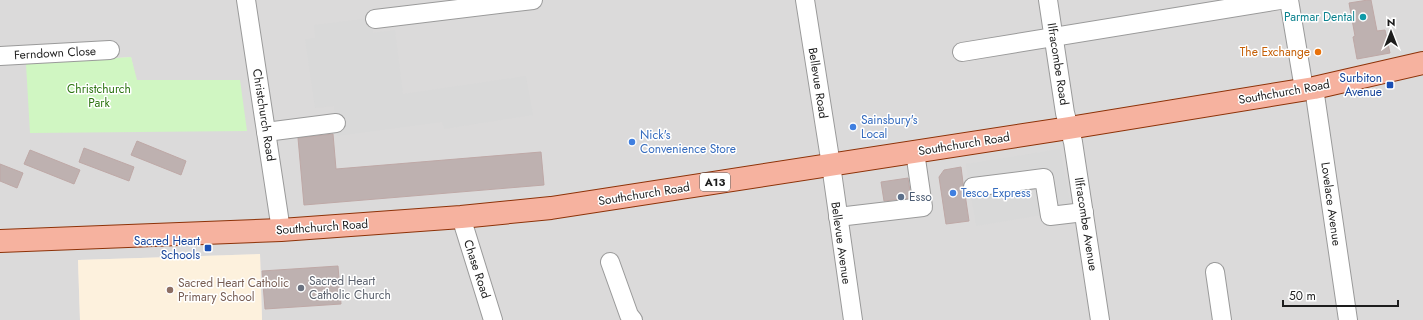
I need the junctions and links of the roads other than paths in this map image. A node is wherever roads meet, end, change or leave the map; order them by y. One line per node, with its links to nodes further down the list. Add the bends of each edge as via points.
1 (246, 0): 17 (street, Christchurch Road)
2 (533, 0): 7 (street)
3 (805, 0): 19 (street, Bellevue Road)
4 (1048, 0): 9 (street, Ilfracombe Road)
5 (1280, 0): 9 (street)
6 (1288, 0): 14 (street, Lovelace Avenue)
7 (451, 5): 8 (street)
8 (375, 19)
9 (1054, 36): 11 (street); 16 (street, Ilfracombe Road)
10 (110, 50): 12 (street, Ferndown Close)
11 (962, 52)
12 (0, 56)
13 (1423, 63): 14 (main road, Southchurch Road / A13)
14 (1309, 89): 16 (main road, Southchurch Road / A13); 33 (street, Lovelace Avenue)
15 (336, 123): 17 (street)
16 (1070, 128): 18 (main road, Southchurch Road / A13); 21 (street, Ilfracombe Avenue)
17 (266, 132): 24 (street, Christchurch Road)
18 (915, 152): 19 (main road, Southchurch Road / A13); 23 (street, via 923,207)
19 (831, 165): 22 (main road, Southchurch Road / A13, via 551,208); 23 (street, Bellevue Avenue)
20 (973, 187): 21 (street, via 1044,178 1050,216)
21 (1084, 212): 31 (street, Ilfracombe Avenue)
22 (461, 217): 24 (main road, Southchurch Road / A13); 28 (street, Chase Road)
23 (838, 217): 30 (street, Bellevue Avenue)
24 (281, 230): 25 (main road, Southchurch Road / A13)
25 (0, 241)
26 (610, 262): 29 (street)
27 (1215, 272): 32 (street)
28 (493, 320)
29 (633, 320)
30 (852, 320)
31 (1100, 320)
32 (1222, 320)
33 (1348, 320)

